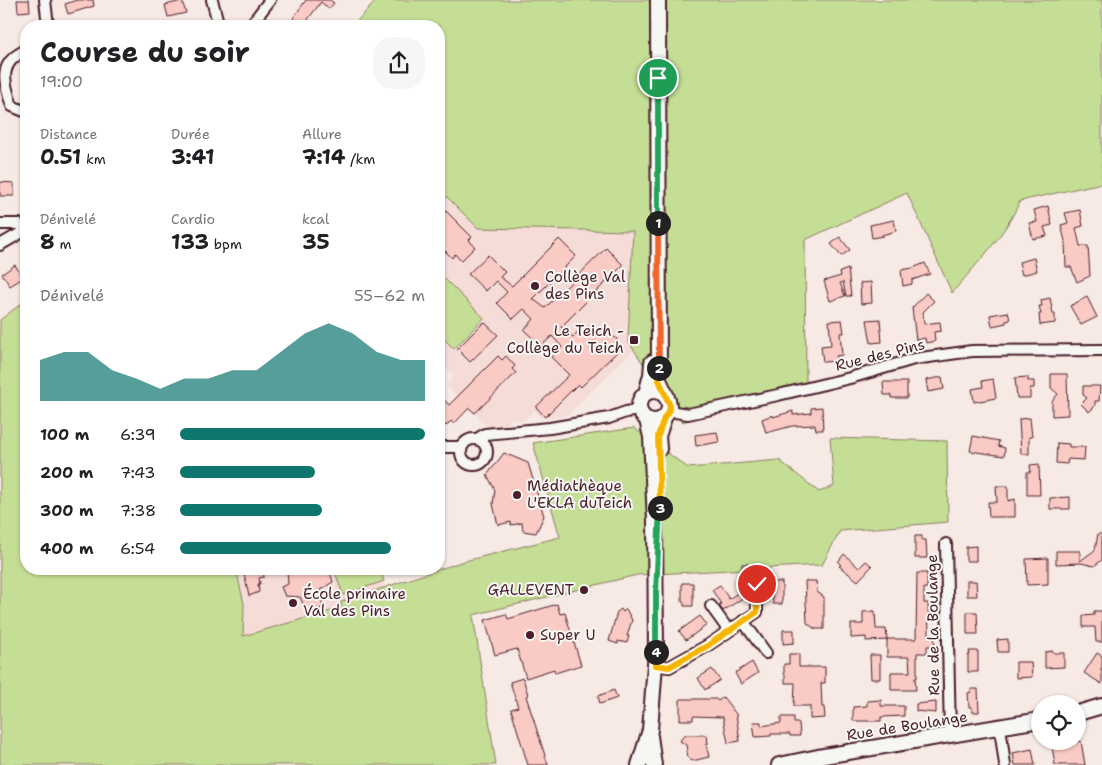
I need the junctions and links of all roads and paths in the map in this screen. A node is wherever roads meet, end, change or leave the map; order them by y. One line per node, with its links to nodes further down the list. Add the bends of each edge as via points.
1 (45, 0): 5 (street)
2 (212, 0): 6 (street)
3 (270, 0): 7 (street)
4 (658, 0): 10 (main road)
5 (47, 20)
6 (217, 20)
7 (255, 20)
8 (20, 52): 9 (street, via 4,63 1,76 12,106)
9 (20, 109)
10 (658, 214): 16 (main road, via 651,367); 17 (main road, via 659,380)
11 (0, 224): 12 (street)
12 (20, 225)
13 (20, 233): 14 (street)
14 (0, 245)
15 (1102, 350): 17 (street, Rue des Pins, via 972,351 914,359 850,378 688,414)
16 (646, 393): 17 (main road, via 660,392); 18 (main road, via 640,400)
17 (666, 409): 18 (main road, via 656,421); 26 (main road, via 658,436 660,522)
18 (643, 415): 19 (street, via 626,412 564,426); 26 (main road, via 651,436)
19 (505, 433): 20 (street, via 485,434); 23 (street)
20 (477, 440): 22 (street, via 468,441); 23 (street)
21 (445, 447): 22 (street)
22 (462, 447): 23 (street, via 464,460 474,466 485,460)
23 (487, 448)
24 (946, 544): 37 (street, Rue de la Boulange)
25 (757, 584): 28 (street, via 757,612)
26 (656, 592): 31 (main road)
27 (711, 606): 29 (street)
28 (744, 621): 29 (street); 30 (street)
29 (729, 631): 31 (street, via 669,667)
30 (766, 654)
31 (655, 665): 36 (main road)
32 (1102, 706): 33 (main road)
33 (1086, 711)
34 (1031, 722): 35 (main road, Rue de Boulange)
35 (1000, 727): 37 (main road, Rue de Boulange); 44 (street)
36 (650, 733): 39 (main road); 42 (main road)
37 (950, 736): 38 (main road, Rue de Boulange)
38 (818, 761): 43 (main road, Rue de Boulange)
39 (639, 765)
40 (644, 765): 41 (main road)
41 (650, 765)
42 (654, 765)
43 (780, 765)
44 (1005, 765)

